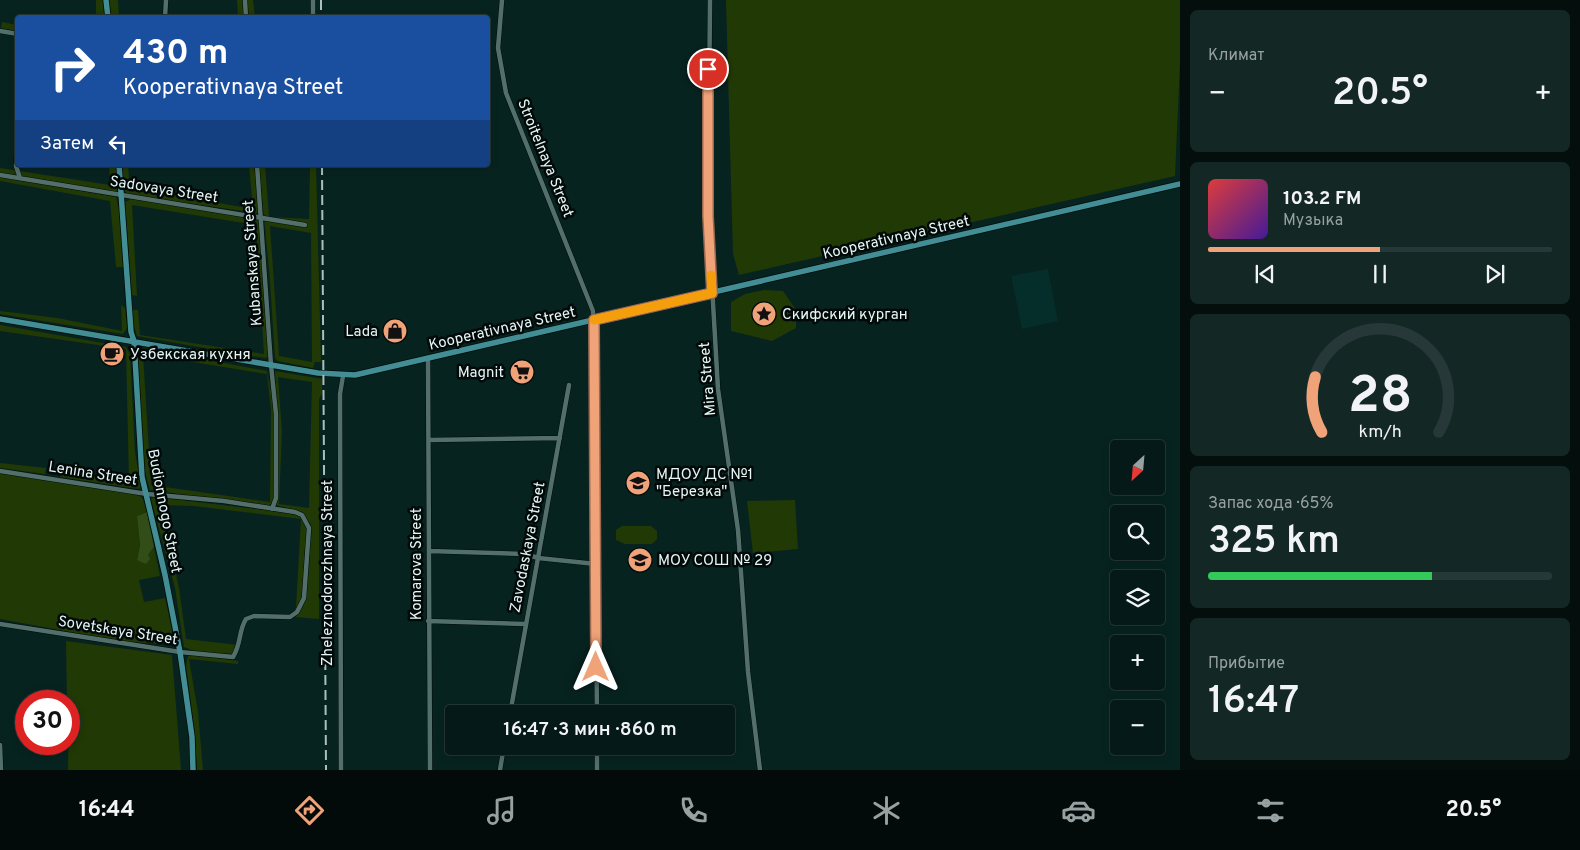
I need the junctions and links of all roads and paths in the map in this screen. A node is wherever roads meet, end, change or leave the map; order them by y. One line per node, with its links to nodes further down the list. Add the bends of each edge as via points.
1 (106, 0): 7 (street)
2 (166, 0): 8 (street)
3 (245, 0): 9 (street)
4 (313, 0): 10 (street)
5 (502, 0): 24 (street, Stroitelnaya Street, via 498,48 506,93 588,296)
6 (710, 0): 22 (street, Mira Street, via 708,216)
7 (108, 15)
8 (165, 15)
9 (246, 15)
10 (313, 15)
11 (0, 32): 12 (street)
12 (15, 34)
13 (16, 167): 17 (street)
14 (119, 167): 19 (street, Budionnogo Street)
15 (257, 167): 20 (street, Kubanskaya Street)
16 (0, 175): 17 (street, Sadovaya Street)
17 (20, 178): 19 (street, Sadovaya Street)
18 (1180, 184): 22 (street, Kooperativnaya Street)
19 (122, 196): 20 (street, Sadovaya Street); 25 (street, Budionnogo Street)
20 (262, 218): 21 (street, Sadovaya Street); 27 (street, Kubanskaya Street)
21 (305, 224)
22 (712, 293): 24 (street, Kooperativnaya Street); 54 (street, Mira Street, via 718,389 738,530 748,672)
23 (0, 319): 25 (street, Kooperativnaya Street)
24 (594, 320): 26 (street, Kooperativnaya Street); 37 (street, Stroitelnaya Street)
25 (134, 342): 27 (street, Kooperativnaya Street); 33 (street, Budionnogo Street, via 139,451)
26 (428, 358): 28 (street, Kooperativnaya Street); 31 (street, Komarova Street)
27 (271, 365): 28 (street, Kooperativnaya Street); 34 (street, Kubanskaya Street, via 276,414 276,498)
28 (343, 376): 50 (street, Zheleznodorozhnaya Street, via 339,512)
29 (569, 385): 30 (street, Zavodaskaya Street)
30 (560, 438): 31 (street); 36 (street, Zavodaskaya Street)
31 (429, 440): 35 (street, Komarova Street)
32 (0, 471): 33 (street, Lenina Street)
33 (147, 494): 34 (street, Lenina Street); 41 (street, Budionnogo Street)
34 (272, 509): 42 (street, Zheleznodorozhnaya Street, via 295,512 306,520 309,528 304,598 290,618 254,616 246,619 240,646)
35 (429, 552): 36 (street, via 526,554); 38 (street, Komarova Street)
36 (538, 558): 37 (street); 40 (street, Zavodaskaya Street)
37 (596, 564): 44 (street, Stroitelnaya Street)
38 (428, 621): 40 (street); 51 (street, Komarova Street)
39 (0, 624): 41 (street, Sovetskaya Street)
40 (525, 624): 43 (street, Zavodaskaya Street)
41 (180, 652): 42 (street, Sovetskaya Street); 49 (street, Budionnogo Street, via 192,737)
42 (233, 657)
43 (512, 705)
44 (596, 705)
45 (0, 745): 48 (street)
46 (502, 755): 52 (street)
47 (597, 755): 53 (street)
48 (2, 770)
49 (193, 770)
50 (341, 770)
51 (430, 770)
52 (500, 770)
53 (597, 770)
54 (760, 770)

